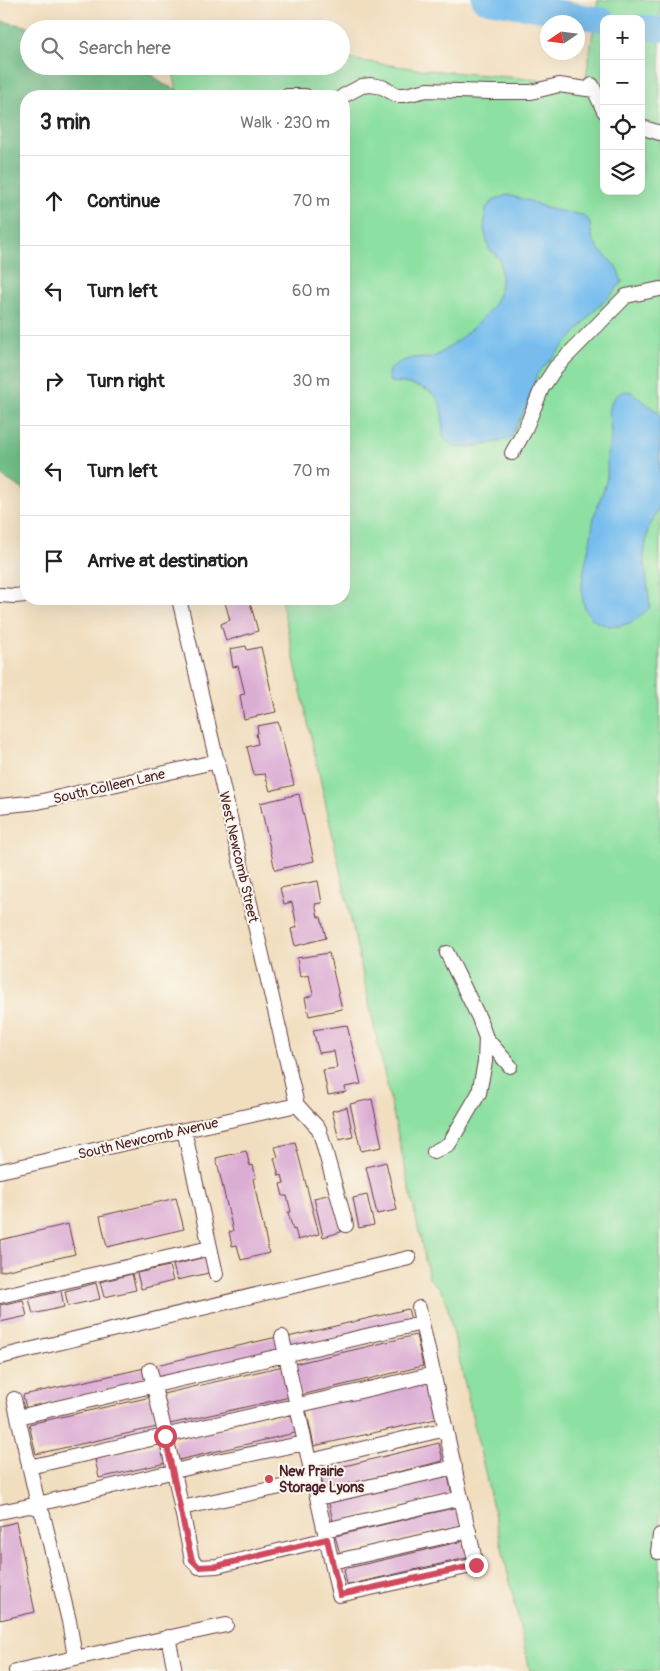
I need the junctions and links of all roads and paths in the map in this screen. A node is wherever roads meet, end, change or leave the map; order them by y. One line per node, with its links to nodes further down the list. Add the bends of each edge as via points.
1 (350, 92): 2 (street, via 371,85 397,95 426,90 531,92 559,85 593,88)
2 (601, 105)
3 (645, 128): 4 (street)
4 (660, 133)
5 (660, 289): 6 (street, via 626,296 556,367 542,388)
6 (512, 452)
7 (0, 595): 8 (street)
8 (20, 596)
9 (180, 605): 10 (street, West Newcomb Street)
10 (218, 761): 11 (street, South Colleen Lane, via 38,802); 15 (street, West Newcomb Street)
11 (0, 806)
12 (447, 953): 13 (street)
13 (486, 1038): 14 (street); 17 (street, via 479,1093 449,1144)
14 (510, 1066)
15 (297, 1105): 16 (street, South Newcomb Avenue); 19 (street, via 319,1129)
16 (184, 1130): 18 (street, South Newcomb Avenue); 20 (street)
17 (434, 1152)
18 (0, 1171)
19 (346, 1225)
20 (210, 1248): 22 (street); 23 (street)
21 (409, 1258): 28 (street)
22 (216, 1274)
23 (0, 1296)
24 (419, 1308): 25 (street)
25 (422, 1323): 27 (street); 30 (street)
26 (282, 1337): 27 (street)
27 (285, 1354): 31 (street); 33 (street)
28 (0, 1357)
29 (150, 1370): 31 (street)
30 (434, 1374): 33 (street); 35 (street)
31 (153, 1385): 34 (street); 36 (street)
32 (14, 1399): 34 (street)
33 (297, 1405): 36 (street); 37 (street)
34 (18, 1417): 39 (street)
35 (446, 1429): 38 (street); 40 (street)
36 (165, 1436): 39 (street); 41 (street)
37 (305, 1443): 38 (street); 41 (street)
38 (310, 1462): 42 (street)
39 (29, 1467): 45 (street)
40 (455, 1467): 43 (street); 44 (street)
41 (174, 1471): 45 (street); 46 (street)
42 (314, 1480): 43 (street); 46 (street)
43 (318, 1498): 49 (street)
44 (461, 1498): 48 (street); 49 (street)
45 (34, 1505): 47 (street); 55 (street, via 43,1515 70,1621)
46 (181, 1508): 49 (street, via 192,1560 199,1567 217,1566)
47 (0, 1512)
48 (469, 1531): 52 (street); 52 (street, via 476,1565 340,1595)
49 (326, 1534): 52 (street)
50 (660, 1535): 51 (street, via 658,1552)
51 (660, 1550)
52 (332, 1562)
53 (226, 1625): 54 (street)
54 (168, 1637): 55 (street); 57 (street)
55 (75, 1657): 56 (street)
56 (16, 1671)
57 (175, 1671)

